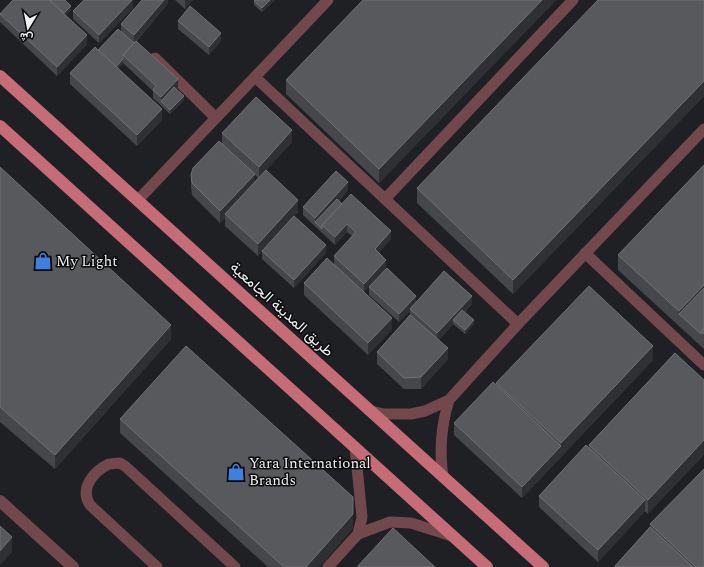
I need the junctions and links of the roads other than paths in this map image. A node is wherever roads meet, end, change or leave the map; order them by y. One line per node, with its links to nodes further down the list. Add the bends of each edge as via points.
1 (573, 0): 9 (lane)
2 (327, 1): 5 (lane)
3 (155, 58): 6 (lane)
4 (0, 76): 10 (main road, طريق المدينة الجامعية)
5 (255, 77): 6 (lane); 9 (lane)
6 (216, 118): 10 (lane)
7 (704, 129): 11 (lane)
8 (2, 131): 16 (main road)
9 (385, 199): 12 (lane)
10 (138, 200): 15 (main road, طريق المدينة الجامعية)
11 (585, 253): 12 (lane); 13 (lane)
12 (518, 324): 14 (lane)
13 (704, 365)
14 (449, 400): 15 (lane, via 411,414 384,414); 17 (lane, via 440,445)
15 (371, 411): 17 (main road, طريق المدينة الجامعية)
16 (354, 447): 19 (lane, via 362,517); 20 (main road)
17 (442, 476): 26 (main road, طريق المدينة الجامعية)
18 (0, 501): 21 (street)
19 (358, 534): 20 (lane, via 390,522 411,523); 24 (lane)
20 (452, 536): 25 (main road)
21 (73, 567)
22 (158, 567): 23 (lane, via 86,500 85,488 88,483 109,464 120,463 124,466)
23 (235, 567)
24 (328, 567)
25 (487, 567)
26 (543, 567)

